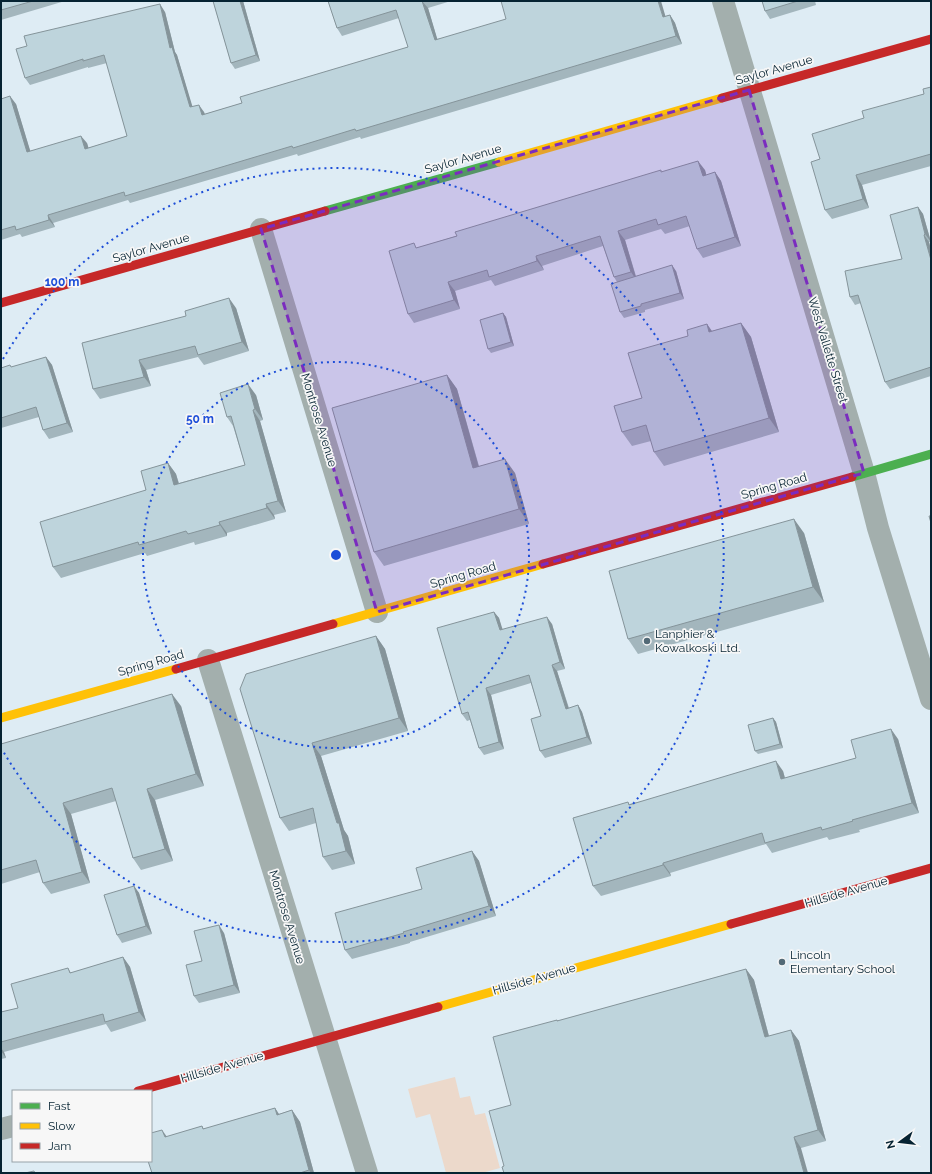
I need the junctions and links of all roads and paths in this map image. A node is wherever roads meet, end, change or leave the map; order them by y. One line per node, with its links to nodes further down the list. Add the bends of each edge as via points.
1 (723, 1): 3 (street, West Vallette Street)
2 (931, 39): 3 (street, Saylor Avenue)
3 (750, 90): 4 (street, Saylor Avenue); 7 (street, West Vallette Street)
4 (261, 229): 5 (street, Saylor Avenue); 8 (street, Montrose Avenue)
5 (1, 303)
6 (931, 454): 7 (street, Spring Road)
7 (864, 473): 8 (street, Spring Road); 10 (street, West Vallette Street, via 878,528)
8 (377, 612): 9 (street, Spring Road)
9 (208, 660): 11 (street, Spring Road); 13 (street, Montrose Avenue)
10 (931, 699)
11 (1, 718)
12 (931, 868): 13 (street, Hillside Avenue)
13 (325, 1038): 14 (street, Hillside Avenue); 17 (street, Montrose Avenue)
14 (142, 1090)
15 (12, 1126): 16 (street)
16 (1, 1130)
17 (367, 1173)

